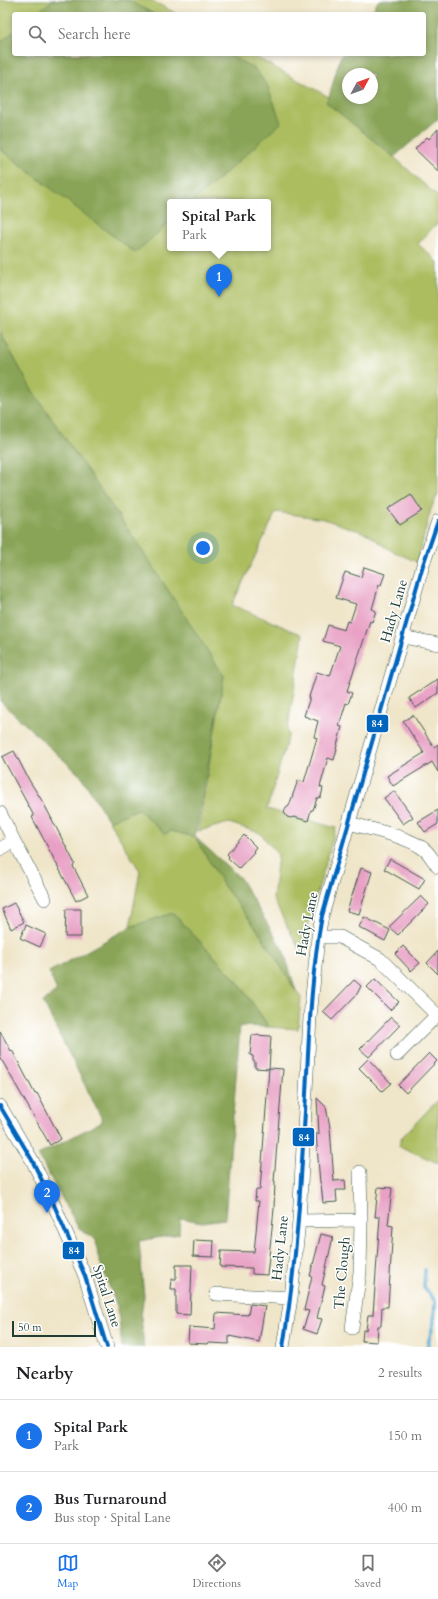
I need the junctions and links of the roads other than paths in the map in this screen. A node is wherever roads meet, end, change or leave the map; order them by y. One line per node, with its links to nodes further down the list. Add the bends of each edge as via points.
1 (438, 521): 2 (street, Hady Lane)
2 (403, 637): 3 (street); 5 (street, Hady Lane)
3 (438, 644)
4 (0, 813): 6 (street)
5 (349, 823): 8 (street, via 416,844 425,850); 10 (street, Hady Lane)
6 (14, 841): 7 (street); 9 (street)
7 (0, 849)
8 (438, 867)
9 (45, 899)
10 (318, 937): 11 (street, via 340,936 380,959); 16 (street, Hady Lane, via 310,1017)
11 (437, 1016): 12 (street)
12 (397, 1055)
13 (0, 1106): 20 (street, Spital Lane, via 32,1160 54,1205 85,1276)
14 (360, 1172): 15 (street, The Clough)
15 (362, 1220): 16 (street, The Clough); 19 (street, The Clough, via 360,1272)
16 (299, 1221): 18 (street, Hady Lane)
17 (216, 1294): 18 (street)
18 (291, 1298): 21 (street, Hady Lane)
19 (352, 1328)
20 (106, 1347)
21 (283, 1347)

